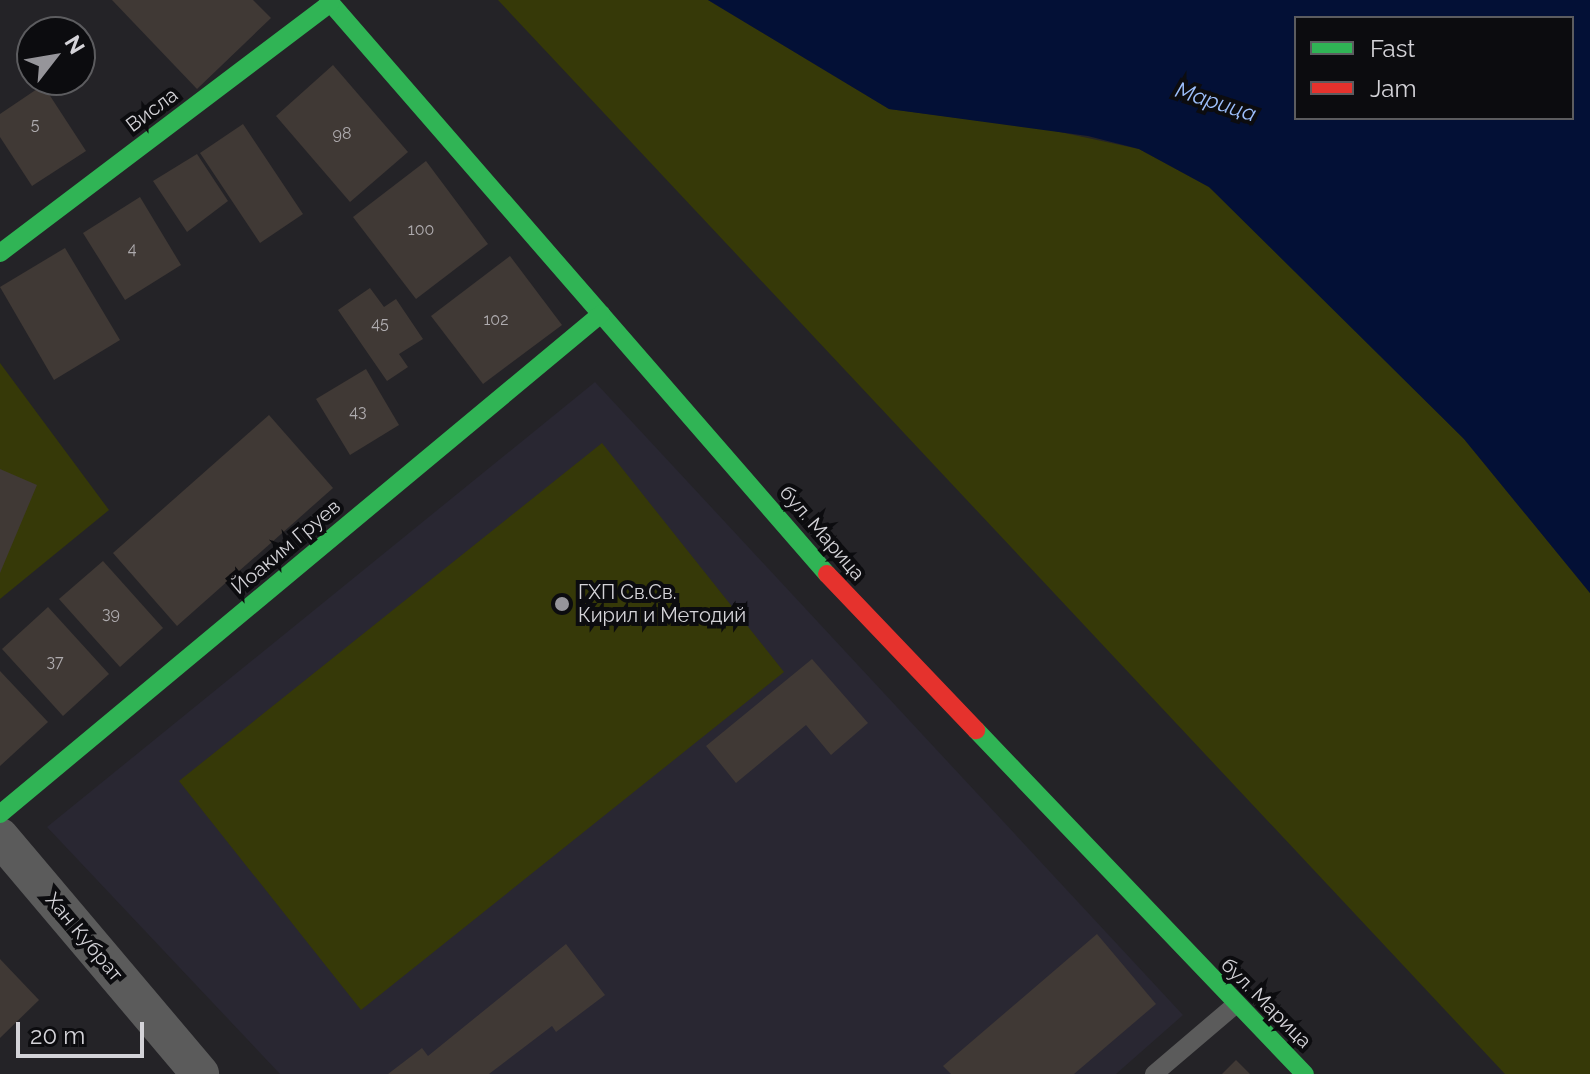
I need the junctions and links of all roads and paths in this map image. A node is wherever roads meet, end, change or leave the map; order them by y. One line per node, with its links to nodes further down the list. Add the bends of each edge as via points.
1 (329, 1): 2 (street, Висла); 3 (street, бул. Марица)
2 (0, 253)
3 (601, 314): 4 (street, Йоаким Груев); 6 (street, бул. Марица, via 835,583)
4 (0, 814)
5 (0, 837): 7 (street, Хан Кубрат)
6 (1235, 1005): 8 (lane); 9 (street, бул. Марица)
7 (200, 1074)
8 (1154, 1074)
9 (1305, 1074)

